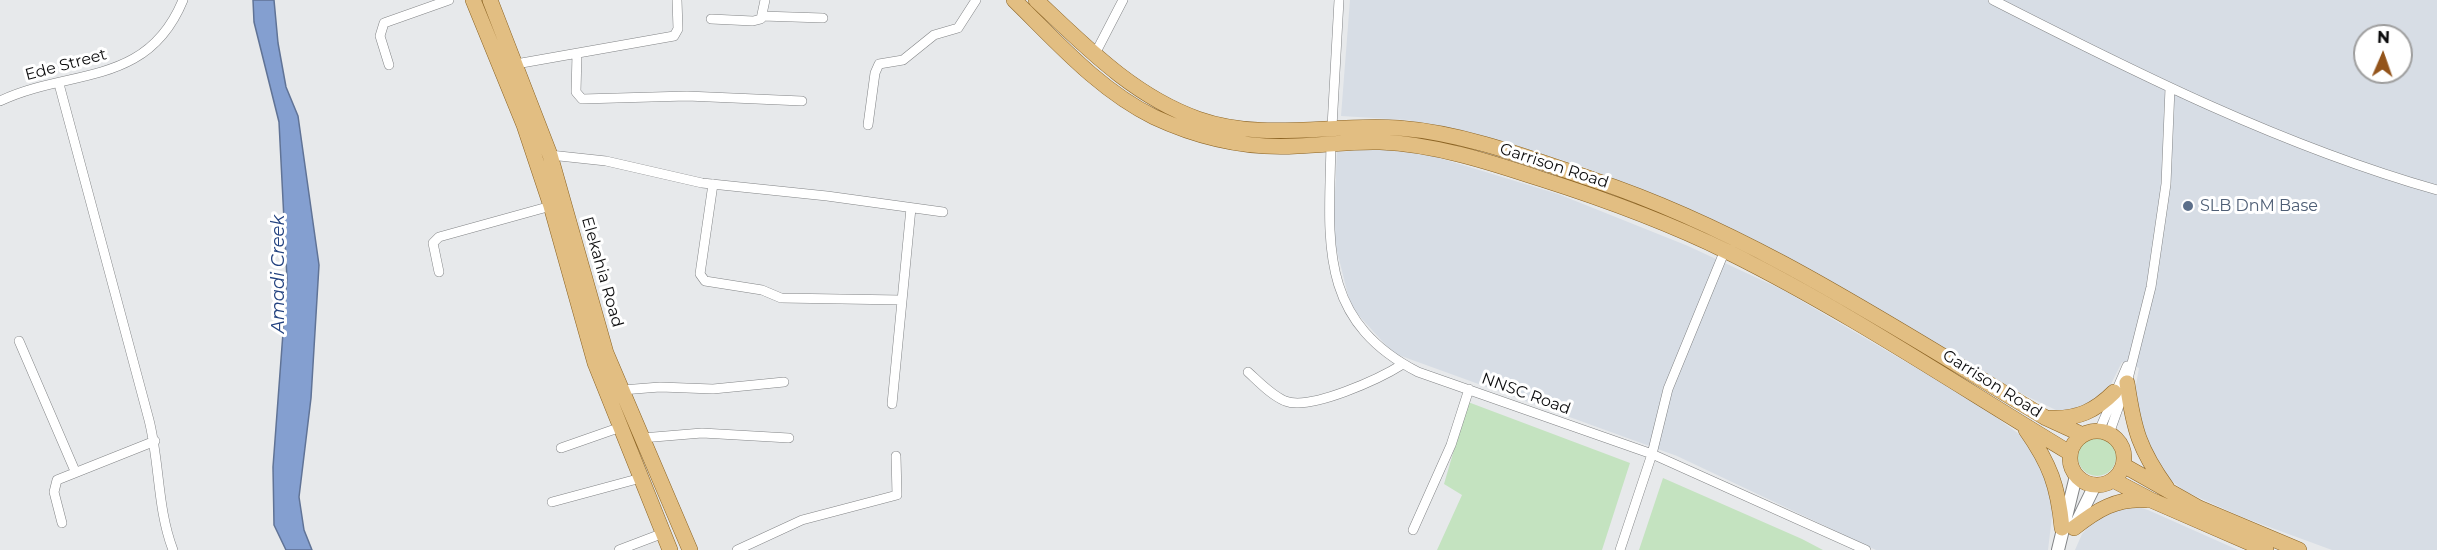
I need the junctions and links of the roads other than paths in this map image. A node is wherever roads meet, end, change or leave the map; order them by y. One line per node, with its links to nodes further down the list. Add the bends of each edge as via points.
1 (183, 0): 20 (street, Ede Street, via 161,37 148,50 116,68)
2 (449, 0): 19 (street, via 384,23 380,36)
3 (473, 0): 30 (main road, Elekahia Road, via 524,125)
4 (490, 0): 18 (main road, Elekahia Road)
5 (677, 0): 16 (street, via 678,29 674,36)
6 (765, 0): 13 (street)
7 (976, 0): 24 (street, via 958,28 934,35 903,60 879,64)
8 (1014, 0): 26 (main road, Garrison Road, via 1114,93 1153,116 1195,133 1239,144)
9 (1036, 0): 17 (main road, Garrison Road)
10 (1123, 0): 17 (street)
11 (1339, 0): 25 (street)
12 (1992, 0): 21 (street)
13 (762, 16): 14 (street); 15 (street, via 753,21)
14 (823, 18)
15 (711, 19)
16 (577, 54): 18 (street); 23 (street, via 576,92 582,99 687,96)
17 (1095, 54): 25 (main road, Garrison Road, via 1158,102 1200,120 1268,132)
18 (516, 64): 27 (main road, Elekahia Road)
19 (389, 65)
20 (59, 84): 22 (street, Ede Street); 53 (street)
21 (2170, 88): 29 (street, via 2310,147); 37 (street, via 2163,218)
22 (0, 101)
23 (802, 101)
24 (868, 125)
25 (1332, 127): 46 (main road, Garrison Road, via 1399,128 1462,139 1597,180 1663,206 1764,253)
26 (1331, 144): 33 (main road, Garrison Road, via 1380,142 1427,146 1540,178 1646,216); 38 (street, NNSC Road, via 1330,243 1341,295 1370,338)
27 (550, 155): 28 (street, via 606,161); 43 (main road, Elekahia Road, via 606,353)
28 (713, 184): 31 (street); 35 (street, via 700,274 705,281 762,290 781,298)
29 (2437, 190)
30 (551, 206): 34 (street, via 439,237 433,243); 48 (main road, Elekahia Road, via 595,363)
31 (911, 208): 32 (street); 35 (street)
32 (943, 212)
33 (1725, 250): 47 (main road, Garrison Road, via 1798,289); 56 (street, via 1668,389)
34 (439, 272)
35 (901, 300): 45 (street)
36 (20, 341): 59 (street)
37 (2133, 356): 41 (street); 44 (street)
38 (1403, 364): 39 (street, via 1360,386 1301,403 1279,398); 42 (street, NNSC Road)
39 (1248, 372)
40 (784, 382): 43 (street, via 713,389)
41 (2127, 383): 49 (street); 64 (main road, via 2141,448)
42 (1469, 389): 56 (street, NNSC Road); 69 (street, via 1451,445)
43 (622, 390): 51 (main road, Elekahia Road)
44 (2114, 392): 46 (main road, via 2094,410 2078,417); 49 (street)
45 (892, 404)
46 (2046, 418): 50 (main road, Garrison Road)
47 (2020, 423): 55 (main road, Garrison Road); 68 (main road, via 2050,468)
48 (621, 427): 54 (street); 61 (main road, Elekahia Road)
49 (2104, 433): 50 (main road); 58 (main road, via 2122,448)
50 (2083, 435): 55 (main road)
51 (642, 438): 52 (street, via 702,433); 74 (main road, Elekahia Road)
52 (789, 438)
53 (154, 441): 59 (street); 71 (street, via 160,505)
54 (561, 448)
55 (2070, 453): 60 (main road)
56 (1652, 454): 76 (street); 77 (street, NNSC Road)
57 (896, 456): 75 (street, via 897,495 802,520)
58 (2123, 465): 62 (main road); 64 (main road)
59 (75, 471): 67 (street, via 54,484)
60 (2076, 476): 63 (main road); 68 (street)
61 (641, 478): 66 (street); 70 (main road, Elekahia Road)
62 (2114, 480): 63 (main road); 65 (main road)
63 (2095, 485): 68 (street)
64 (2170, 493): 80 (main road)
65 (2151, 500): 68 (main road, via 2118,500); 79 (main road)
66 (552, 502)
67 (62, 523)
68 (2068, 528): 78 (street)
69 (1413, 531)
70 (661, 534): 72 (street); 73 (main road, Elekahia Road)
71 (173, 550)
72 (619, 550)
73 (670, 550)
74 (690, 550)
75 (736, 550)
76 (1620, 550)
77 (1866, 550)
78 (2060, 550)
79 (2265, 550)
80 (2299, 550)

